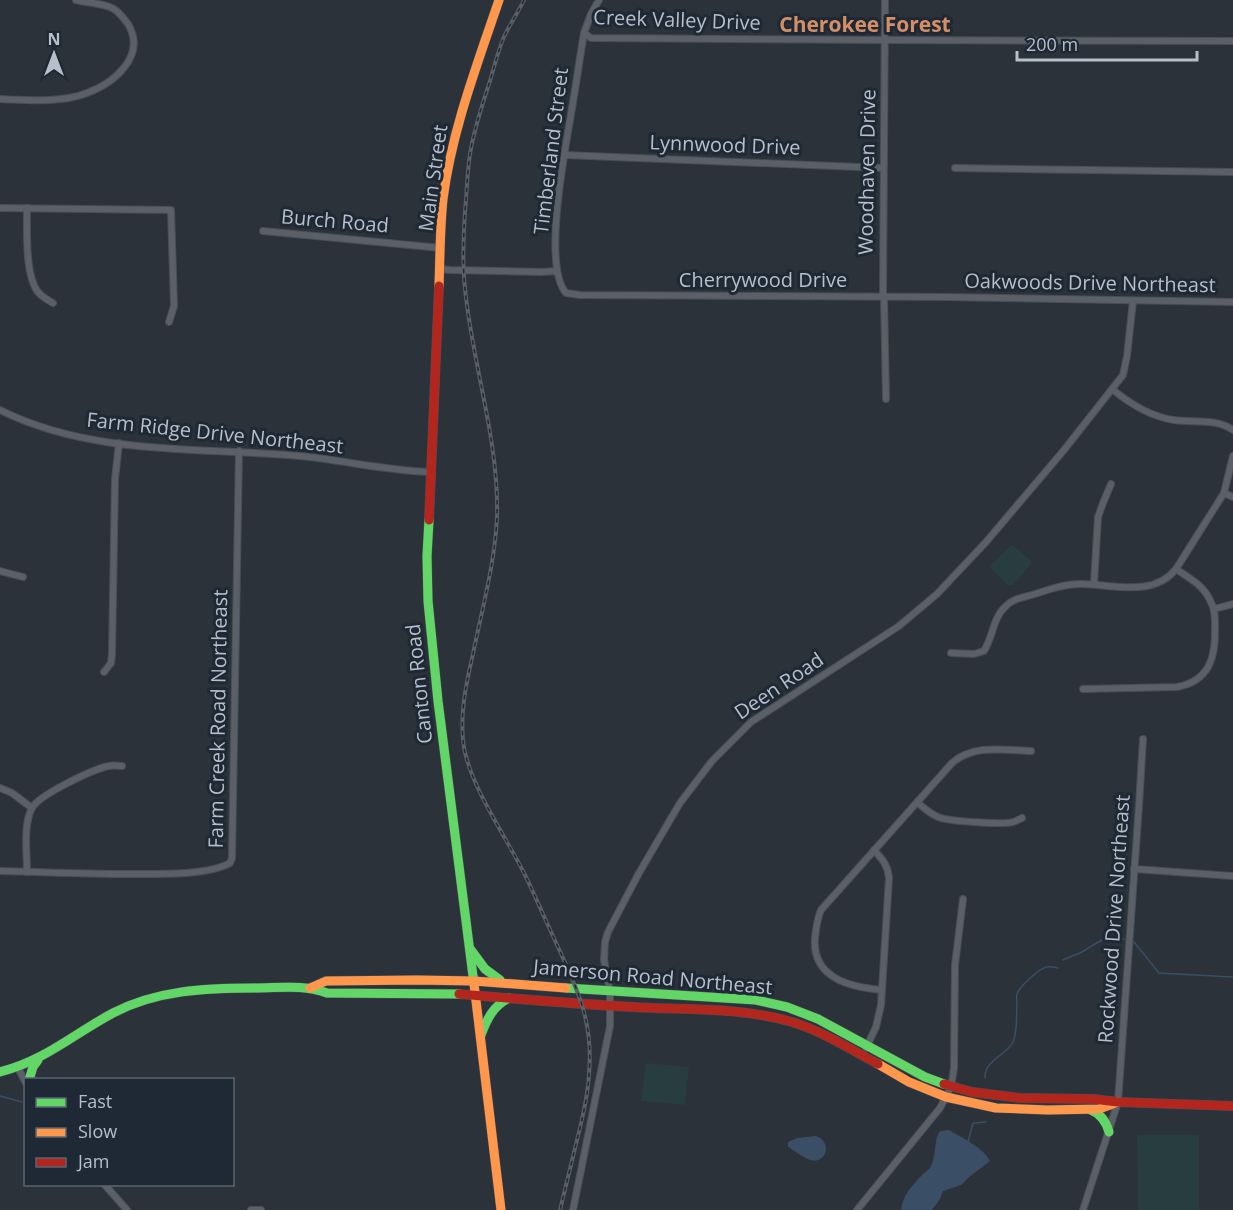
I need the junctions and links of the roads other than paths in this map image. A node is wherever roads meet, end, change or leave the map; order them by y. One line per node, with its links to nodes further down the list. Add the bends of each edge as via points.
1 (76, 0): 8 (street, via 114,8 124,18 134,42 124,69 114,80 82,95 63,99)
2 (499, 0): 16 (street, Main Street, via 454,138 443,201)
3 (599, 0): 5 (street, Timberland Street)
4 (885, 0): 6 (street, Woodhaven Drive)
5 (584, 33): 6 (street, Creek Valley Drive, via 591,38); 9 (street, Timberland Street)
6 (885, 40): 7 (street, Creek Valley Drive); 10 (street, Woodhaven Drive)
7 (1233, 41)
8 (0, 99)
9 (565, 155): 10 (street, Lynnwood Drive); 18 (street, Timberland Street, via 556,234)
10 (884, 168): 19 (street, Woodhaven Drive)
11 (955, 168): 12 (street)
12 (1233, 172)
13 (0, 208): 14 (street)
14 (27, 208): 23 (street, via 29,271 39,293); 24 (street, via 171,210 174,306)
15 (263, 231): 16 (street, Burch Road)
16 (441, 248): 17 (street, Main Street)
17 (440, 268): 18 (street); 25 (street, Main Street)
18 (557, 271): 19 (street, Cherrywood Drive, via 562,289 580,295)
19 (884, 297): 20 (street, Cherrywood Drive); 27 (street, Woodhaven Drive)
20 (947, 297): 21 (street, Oakwoods Drive Northeast)
21 (1133, 301): 22 (street, Oakwoods Drive Northeast); 26 (street, Deen Road, via 1125,370)
22 (1233, 302)
23 (53, 303)
24 (169, 322)
25 (435, 367): 33 (street, Canton Road)
26 (1112, 389): 29 (street, via 1164,418 1219,423); 64 (street, Deen Road, via 986,542 937,594 899,626 751,722 712,761 680,803 615,916 605,942)
27 (886, 399)
28 (0, 410): 30 (street, Farm Ridge Drive Northeast, via 65,433)
29 (1233, 430)
30 (118, 443): 31 (street, Farm Ridge Drive Northeast); 44 (street, via 112,654)
31 (239, 451): 33 (street, Farm Ridge Drive Northeast); 56 (street, Farm Creek Road Northeast, via 230,864 167,874)
32 (1233, 456): 35 (street)
33 (431, 472): 59 (street, Canton Road, via 429,613)
34 (1111, 484): 40 (street, via 1098,517)
35 (1224, 493): 36 (street); 37 (street)
36 (1233, 497)
37 (1176, 569): 40 (street, via 1167,579 1149,587); 42 (street, via 1203,588)
38 (0, 571): 39 (street)
39 (23, 577)
40 (1094, 584): 43 (street, via 1059,587 1015,599 1000,612 984,651)
41 (1233, 604): 42 (street)
42 (1214, 609): 45 (street, via 1214,655 1203,674 1192,682 1168,688)
43 (951, 653)
44 (104, 672)
45 (1083, 689)
46 (1143, 739): 54 (street, Rockwood Drive Northeast)
47 (1031, 751): 50 (street, via 984,749 966,753)
48 (122, 766): 51 (street, via 111,765 46,794)
49 (0, 788): 51 (street)
50 (917, 802): 52 (street, via 939,818 949,820 1004,823); 53 (street)
51 (32, 808): 56 (street, via 27,824)
52 (1022, 818)
53 (874, 850): 63 (street, via 884,861 889,878); 63 (street, via 821,910 814,945 817,960 831,976)
54 (1134, 869): 57 (street); 78 (street, Rockwood Drive Northeast)
55 (0, 871): 56 (street, Farm Creek Road Northeast)
56 (27, 872)
57 (1233, 876)
58 (963, 899): 76 (street, via 955,965)
59 (470, 948): 60 (street, Canton Road); 61 (street, via 485,969)
60 (474, 981): 61 (street, Jamerson Road Northeast); 62 (street, Jamerson Road Northeast, via 326,981); 65 (street, Canton Road)
61 (505, 983): 64 (street, Jamerson Road Northeast)
62 (310, 988): 65 (street, Jamerson Road Northeast, via 327,993); 71 (street, Jamerson Road Northeast, via 200,988 150,997 112,1014)
63 (882, 990): 69 (street, via 879,1017)
64 (610, 992): 67 (street, Deen Road); 69 (street, Jamerson Road Northeast, via 765,1002 818,1019)
65 (476, 995): 66 (street, Jamerson Road Northeast); 68 (street, Canton Road)
66 (510, 998): 67 (street, Jamerson Road Northeast); 68 (street, via 495,1007)
67 (610, 1006): 70 (street, Jamerson Road Northeast, via 762,1015 815,1031); 87 (street, Deen Road, via 610,1026)
68 (481, 1035): 86 (street, Canton Road)
69 (868, 1046): 70 (street); 76 (street, Jamerson Road Northeast)
70 (862, 1056): 77 (street, Jamerson Road Northeast)
71 (39, 1059): 72 (street, Jamerson Road Northeast); 74 (street)
72 (18, 1068): 73 (street, Jamerson Road Northeast); 75 (street)
73 (0, 1072)
74 (30, 1078)
75 (24, 1079)
76 (951, 1087): 77 (street); 78 (street, Jamerson Road Northeast, via 1012,1098)
77 (946, 1097): 80 (street, Jamerson Road Northeast, via 996,1108); 88 (street)
78 (1118, 1102): 79 (street, Jamerson Road Northeast); 80 (street, Jamerson Road Northeast); 81 (street, Rockwood Drive Northeast)
79 (1233, 1106)
80 (1089, 1109): 81 (street, via 1101,1115)
81 (1109, 1132): 89 (street, Rockwood Drive Northeast)
82 (105, 1186): 83 (street)
83 (127, 1210)
84 (251, 1210): 85 (street)
85 (261, 1210)
86 (501, 1210)
87 (573, 1210)
88 (857, 1210)
89 (1083, 1210)

